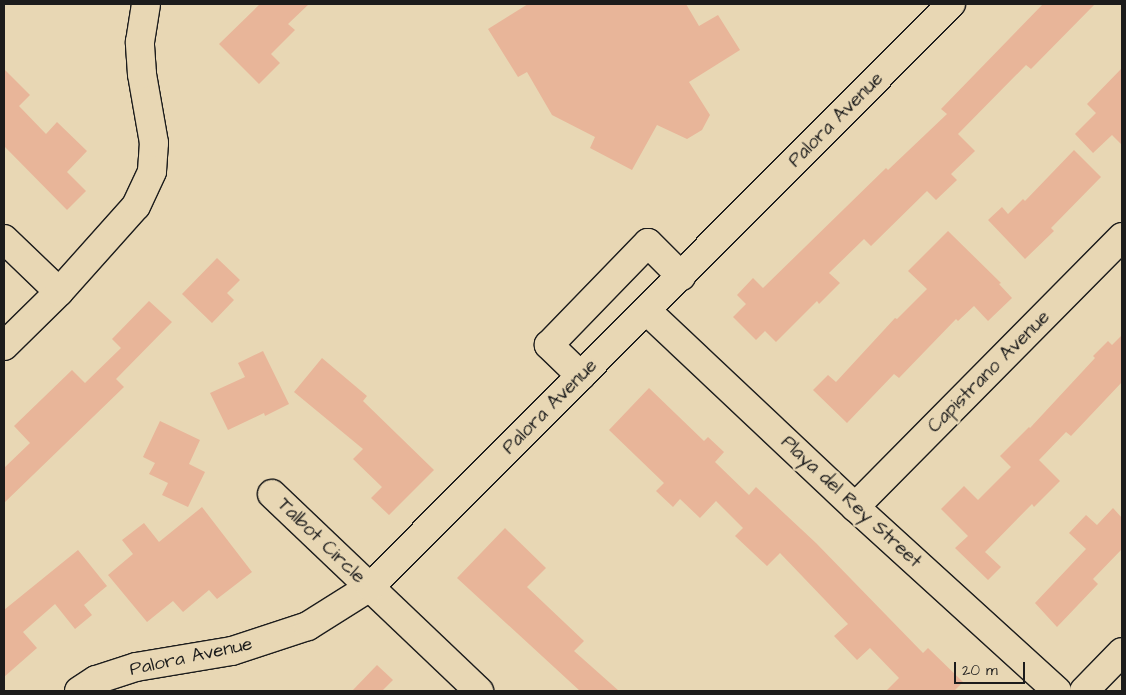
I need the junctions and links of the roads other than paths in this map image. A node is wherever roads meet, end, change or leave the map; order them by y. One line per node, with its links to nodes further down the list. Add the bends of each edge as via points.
1 (146, 4): 6 (street, via 140,42 154,143 152,171 136,206)
2 (951, 4): 5 (street, Palora Avenue)
3 (1122, 237): 11 (street, Capistrano Avenue)
4 (4, 239): 6 (street)
5 (681, 276): 7 (street, Palora Avenue); 9 (street, via 648,243 549,345)
6 (59, 292): 8 (street)
7 (647, 311): 9 (street, Palora Avenue); 11 (street, Playa del Rey Street)
8 (4, 346)
9 (582, 376): 12 (street, Palora Avenue)
10 (272, 494): 12 (street, Talbot Circle)
11 (855, 507): 16 (street, Playa del Rey Street)
12 (370, 587): 14 (street, Palora Avenue, via 308,626 232,651 136,667 96,680); 15 (street, Talbot Circle)
13 (1122, 652): 17 (street)
14 (79, 691)
15 (479, 691)
16 (1057, 691)
17 (1084, 691)

